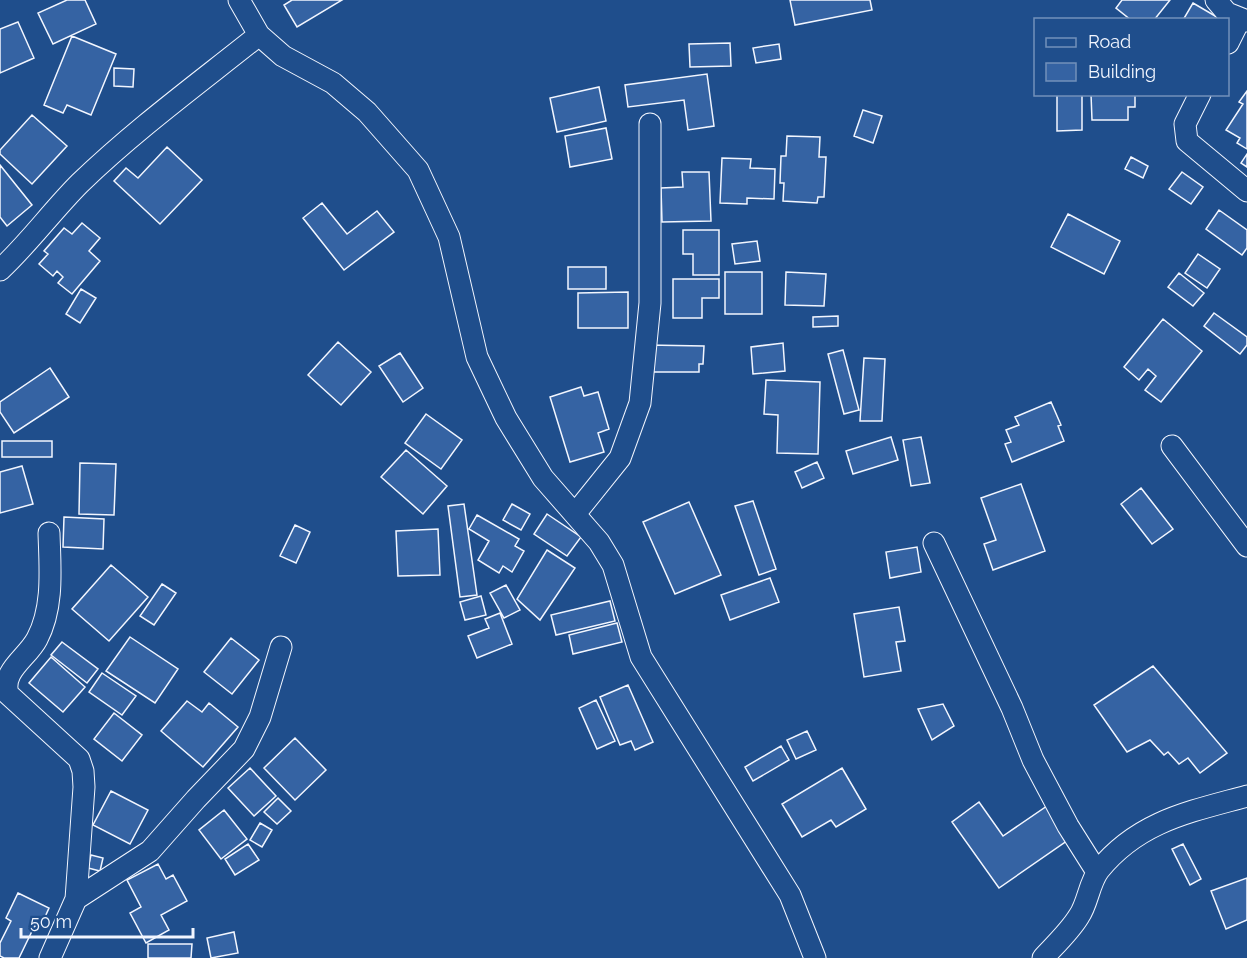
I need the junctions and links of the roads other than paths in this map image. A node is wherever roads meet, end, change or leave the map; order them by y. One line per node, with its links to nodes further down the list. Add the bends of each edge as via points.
1 (239, 0): 4 (street)
2 (1216, 0): 3 (street, via 1227,14)
3 (1243, 20): 5 (street)
4 (260, 35): 9 (street, via 117,148); 11 (street, via 283,56 333,83 367,111 418,170 448,237 477,357 506,418 543,478)
5 (1229, 40)
6 (1199, 96): 8 (street, via 1185,124 1187,141)
7 (650, 124): 11 (street, via 650,303 640,403 620,458)
8 (1247, 191)
9 (0, 270)
10 (1172, 446): 14 (street)
11 (575, 514): 20 (street, via 613,565 642,657 786,887)
12 (49, 533): 18 (street, via 50,594 45,623 36,642 8,676 6,685 8,694 79,759 83,771)
13 (934, 543): 17 (street, via 1034,760)
14 (1247, 546)
15 (280, 647): 18 (street, via 260,717 244,749 150,851)
16 (1247, 796): 17 (street, via 1170,817 1122,847)
17 (1097, 872): 21 (street, via 1079,916)
18 (76, 899): 19 (street)
19 (50, 958)
20 (815, 958)
21 (1043, 958)

